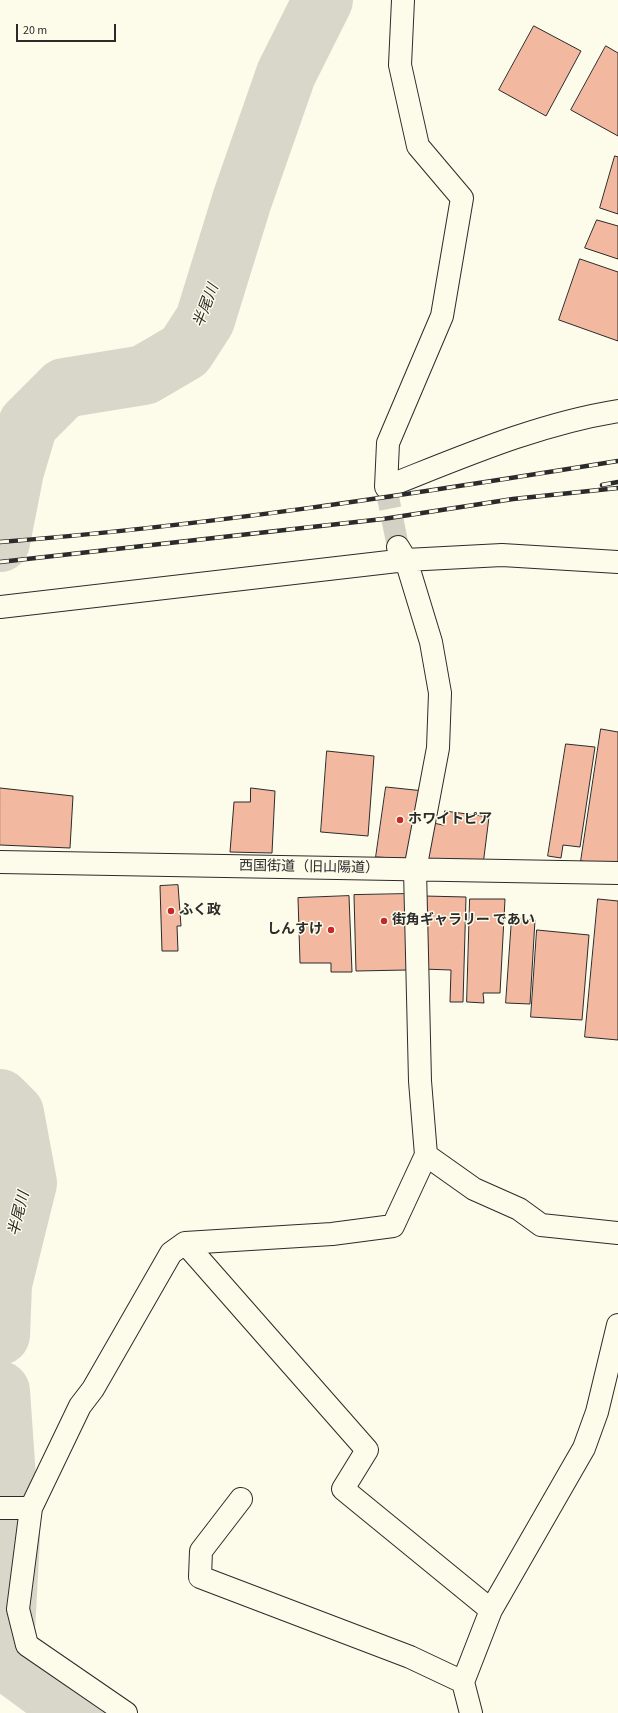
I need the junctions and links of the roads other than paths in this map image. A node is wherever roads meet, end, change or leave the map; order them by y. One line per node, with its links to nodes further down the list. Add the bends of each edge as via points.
1 (403, 0): 2 (street, via 400,65 418,146 462,198 442,316 388,443 386,486 506,440 580,417)
2 (618, 411)
3 (402, 554): 4 (street, via 502,555); 5 (street); 7 (street, via 431,642 440,693 438,748)
4 (618, 562)
5 (0, 607)
6 (0, 862): 7 (street, 西国街道（旧山陽道）)
7 (415, 870): 8 (street, 西国街道（旧山陽道）); 9 (street, via 420,1081)
8 (618, 873)
9 (426, 1155): 10 (street, via 474,1189 518,1209 542,1225); 11 (street, via 393,1226 332,1234)
10 (618, 1233)
11 (185, 1243): 15 (street, via 171,1253 93,1389 80,1406); 16 (street, via 367,1450 343,1489)
12 (618, 1325): 16 (street, via 597,1412 584,1448)
13 (241, 1499): 17 (street, via 202,1551 200,1577 410,1657)
14 (0, 1508): 15 (street)
15 (30, 1508): 18 (street, via 18,1609 27,1645)
16 (492, 1610): 17 (street)
17 (463, 1682): 19 (street)
18 (126, 1713)
19 (471, 1713)

